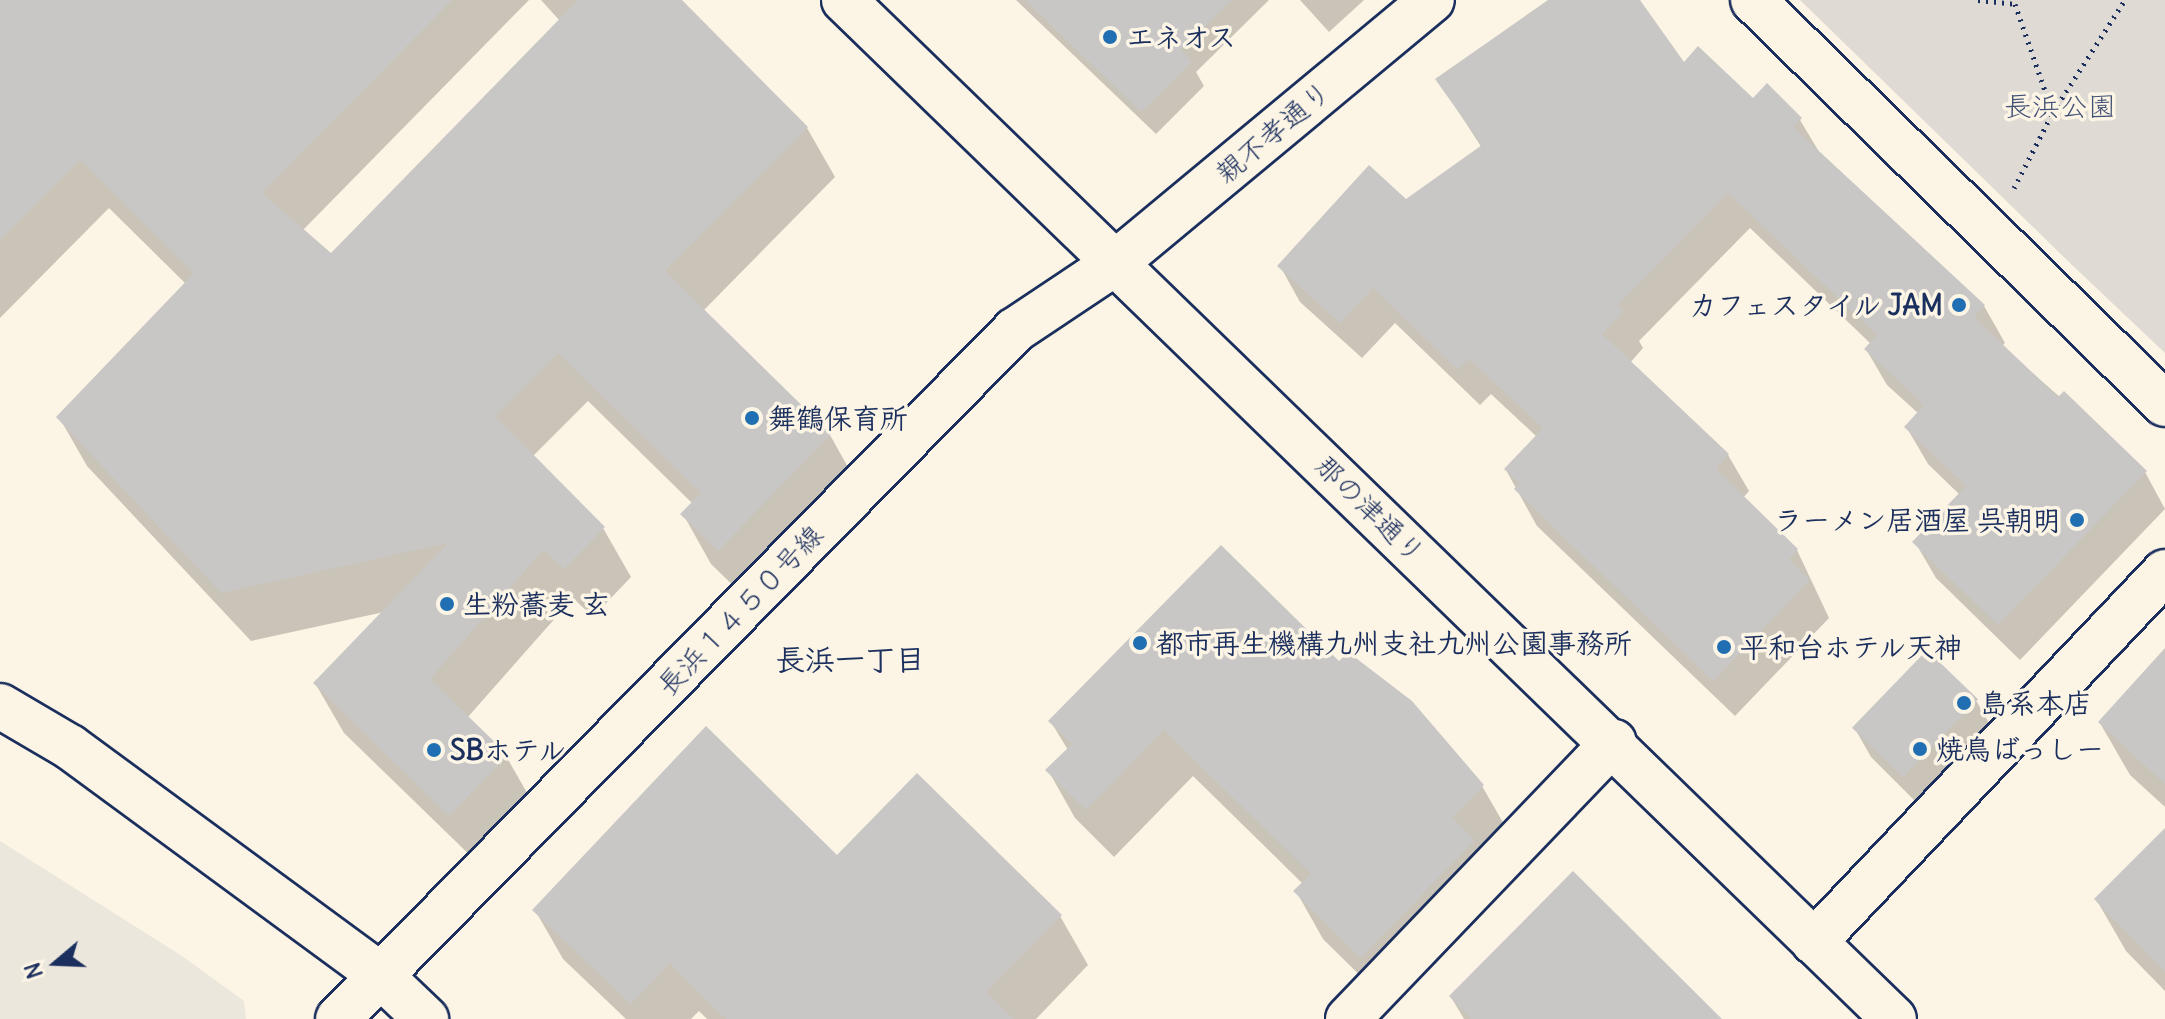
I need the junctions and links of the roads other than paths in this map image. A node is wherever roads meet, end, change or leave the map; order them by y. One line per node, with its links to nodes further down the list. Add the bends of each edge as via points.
1 (844, 0): 4 (street, 那の津通り)
2 (1432, 0): 4 (street, 親不孝通り)
3 (1753, 0): 5 (street)
4 (1114, 264): 8 (street, 那の津通り); 10 (street, 長浜１４５０号線, via 1015,330)
5 (2165, 404)
6 (2165, 572): 9 (street)
7 (0, 706): 10 (street, via 70,747)
8 (1614, 742): 9 (street, 那の津通り); 13 (street)
9 (1814, 942): 14 (street, 那の津通り)
10 (380, 975): 11 (street, 長浜１４５０号線); 12 (street)
11 (338, 1019)
12 (426, 1019)
13 (1348, 1019)
14 (1894, 1019)

